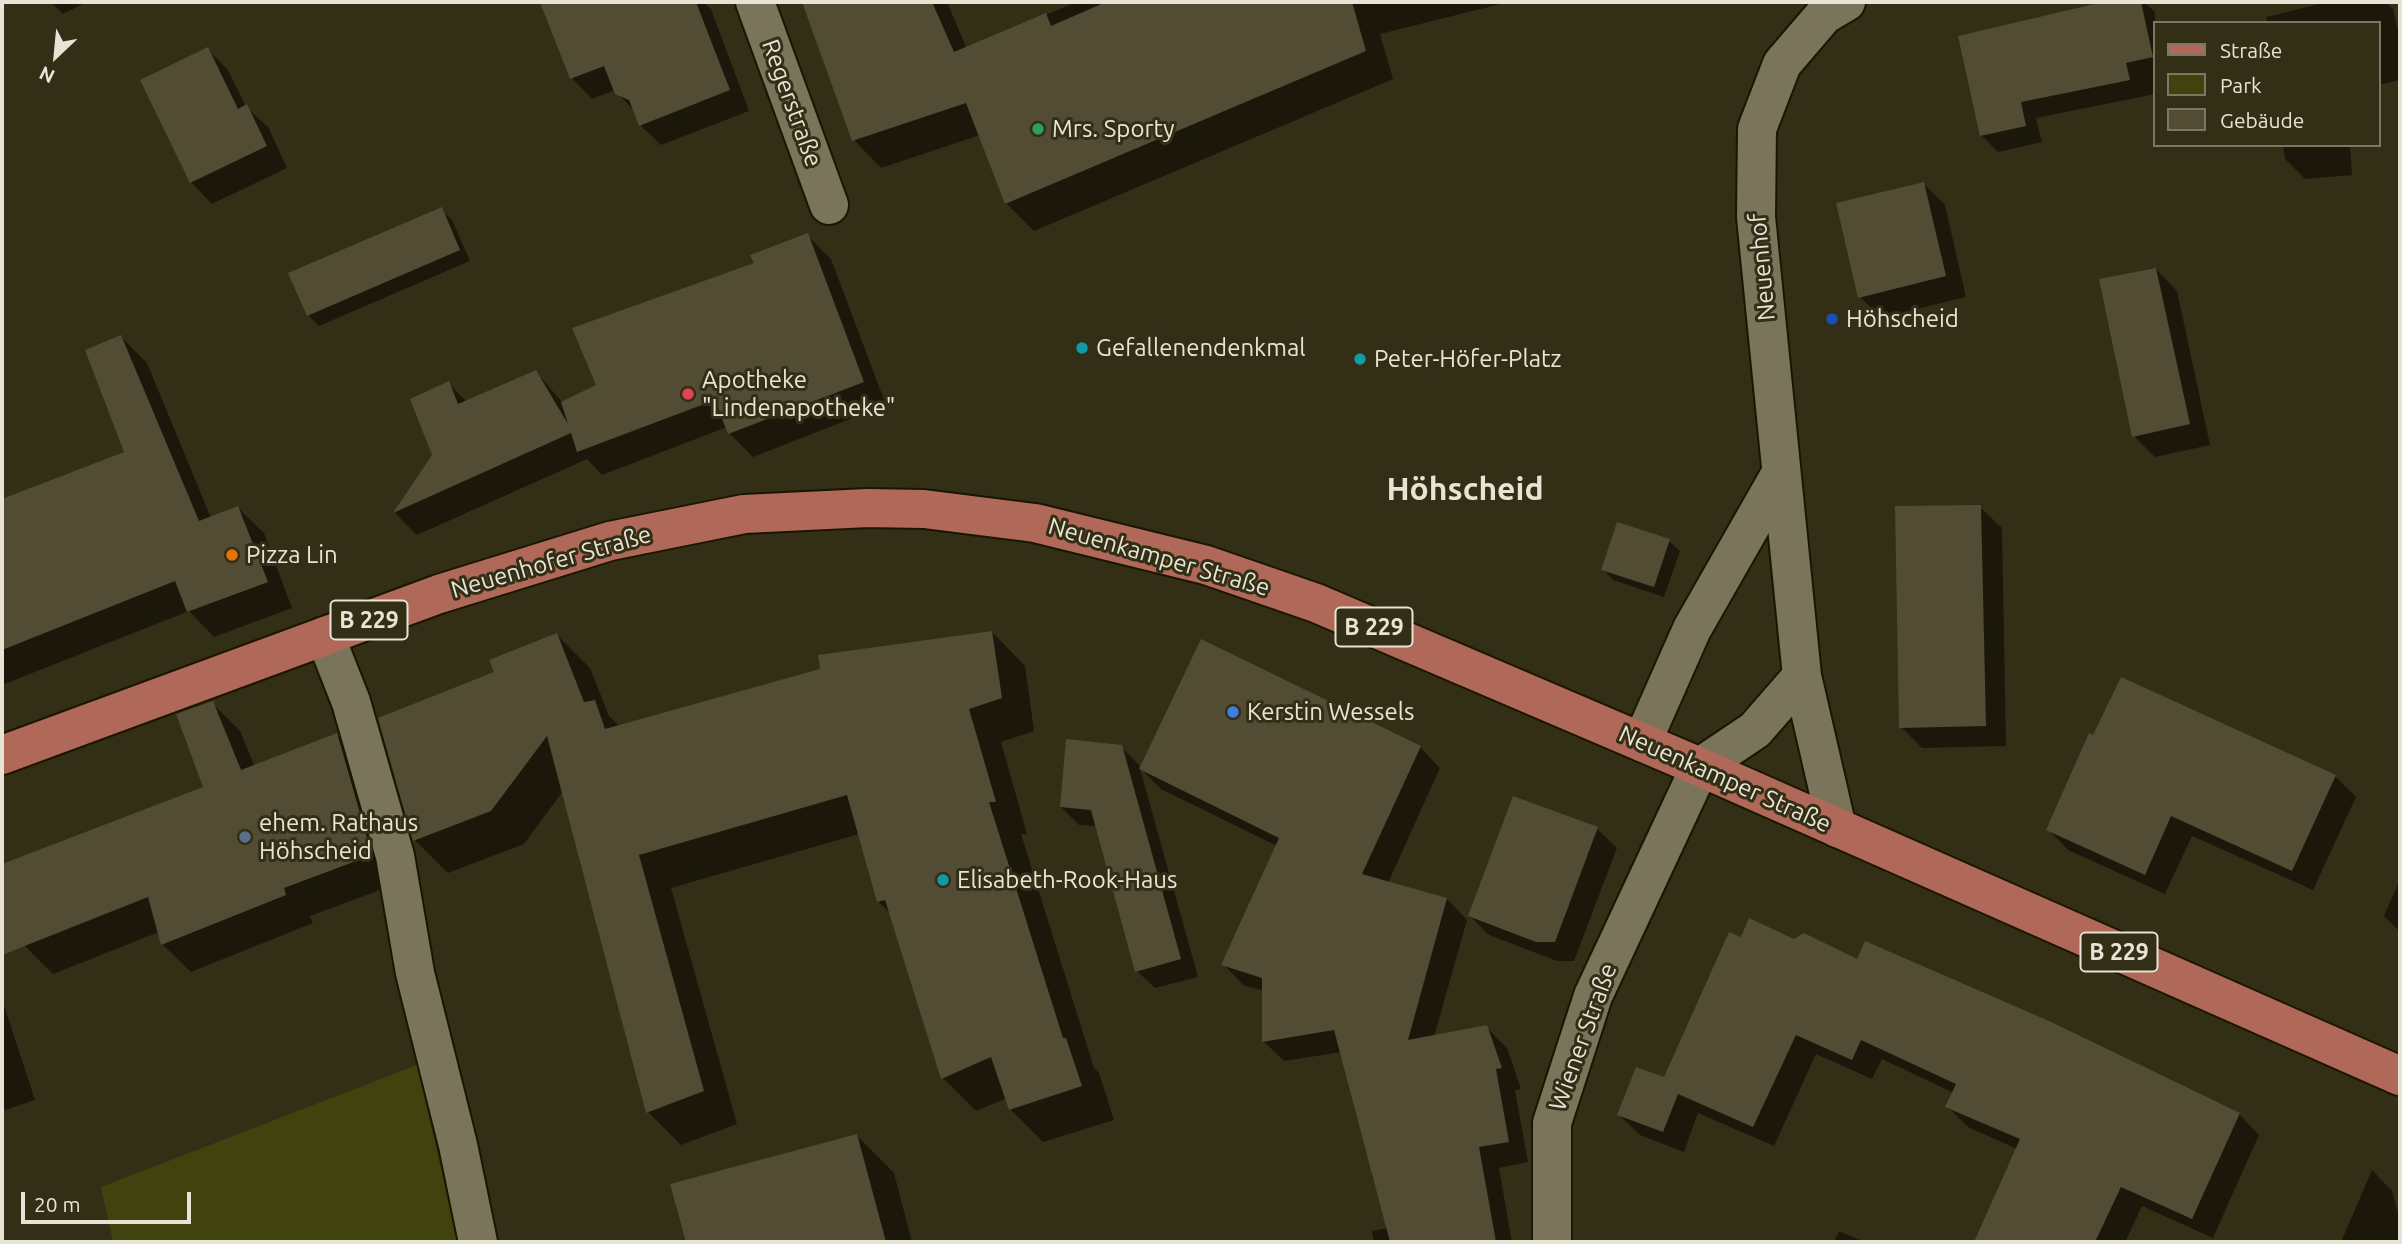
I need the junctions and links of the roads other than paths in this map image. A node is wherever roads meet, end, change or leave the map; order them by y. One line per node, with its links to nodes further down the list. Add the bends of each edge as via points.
1 (755, 2): 3 (street, Regerstraße)
2 (1846, 2): 4 (street, Neuenhof, via 1824,15 1782,64 1757,129 1756,218)
3 (829, 205)
4 (1781, 474): 7 (street, Neuenhof); 8 (street, via 1692,629)
5 (1035, 523): 6 (main road, Neuenhofer Straße / B 229, via 924,509 744,514 610,541 439,594); 8 (main road, Neuenkamper Straße / B 229, via 1206,565 1316,603)
6 (325, 636): 9 (main road, Neuenhofer Straße / B 229); 13 (street, via 351,702 395,856 415,973)
7 (1802, 676): 10 (street, via 1755,730); 11 (street, Neuenhof)
8 (1642, 743): 10 (main road, Neuenkamper Straße / B 229)
9 (2, 755)
10 (1700, 767): 11 (main road, Neuenkamper Straße / B 229); 14 (street, Wiener Straße, via 1593,996 1552,1123)
11 (1837, 828): 12 (main road, Neuenkamper Straße / B 229)
12 (2400, 1076)
13 (478, 1242)
14 (1552, 1242)

